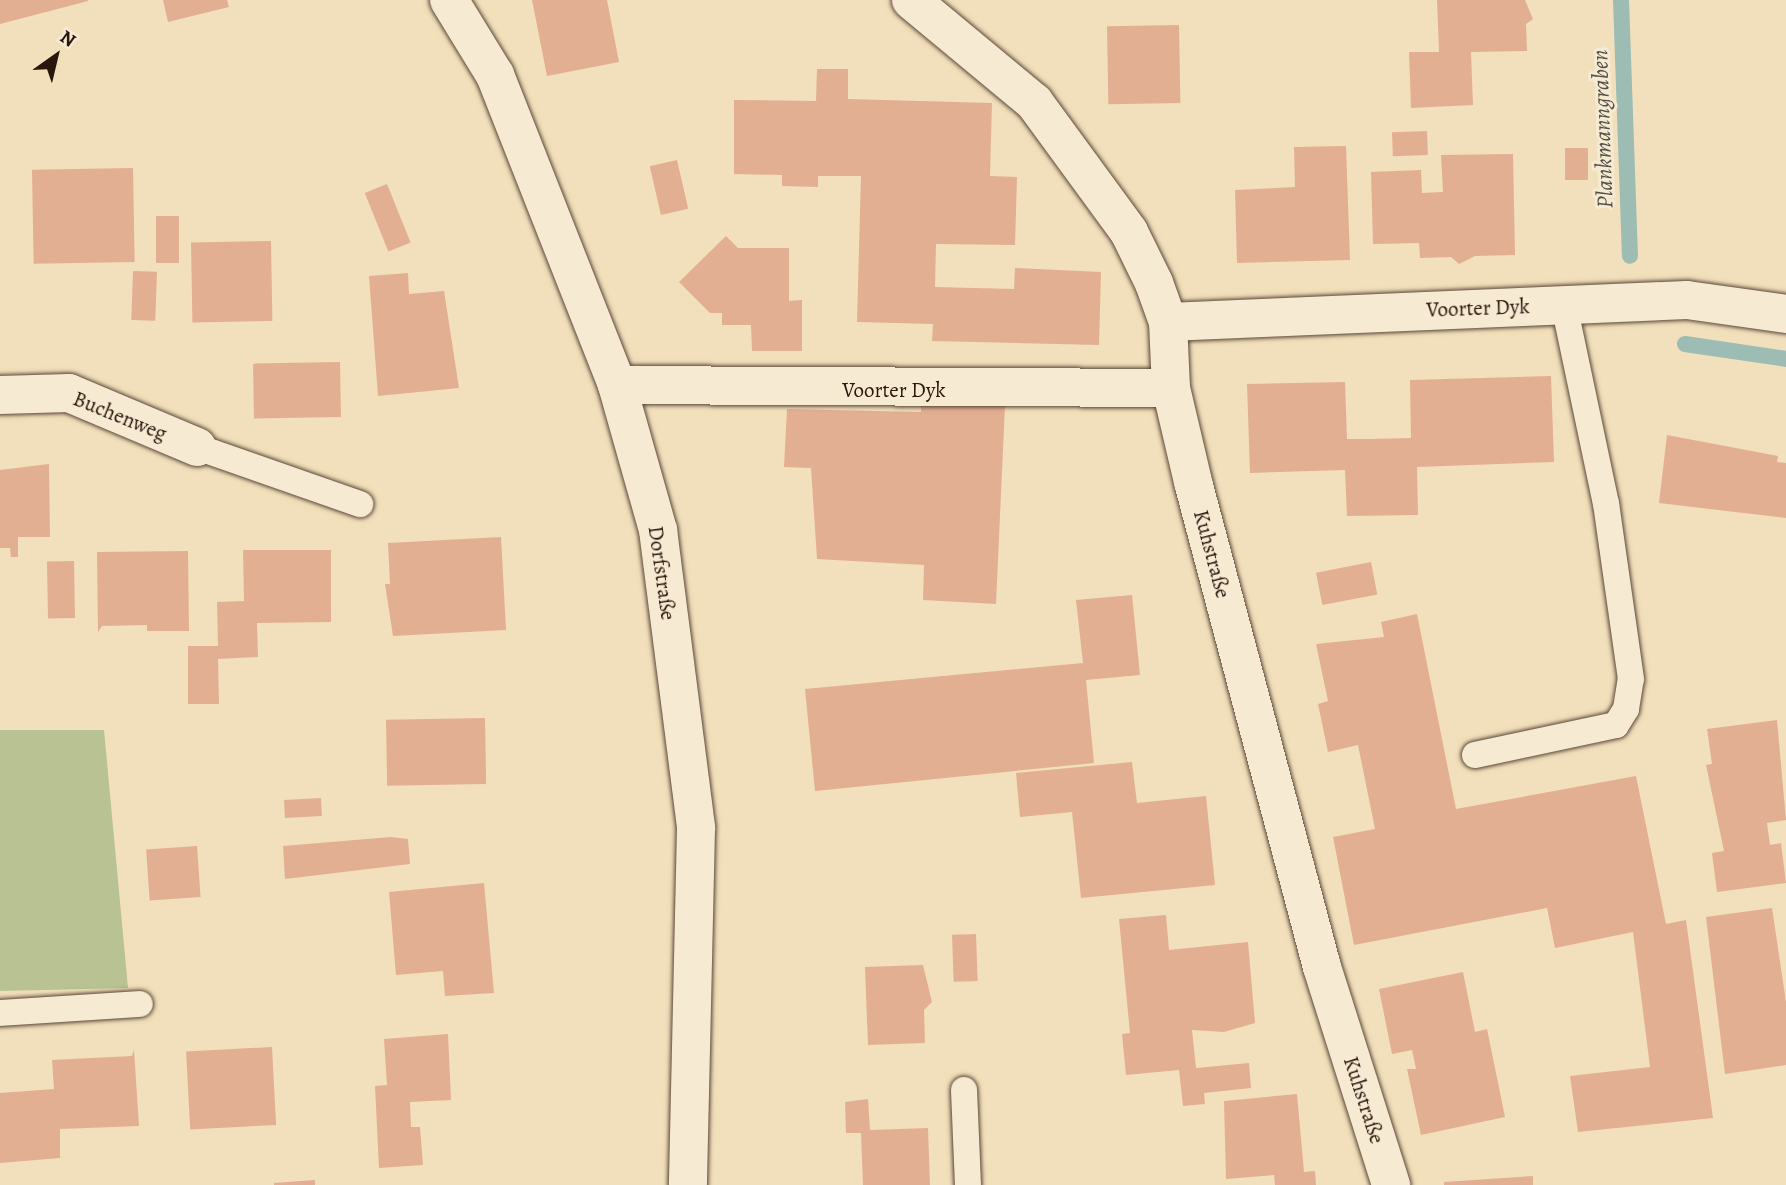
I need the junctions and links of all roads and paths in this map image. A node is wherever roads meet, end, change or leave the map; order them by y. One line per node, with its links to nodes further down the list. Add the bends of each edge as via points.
1 (449, 0): 6 (street, Dorfstraße, via 495,75)
2 (911, 0): 5 (street, Kuhstraße, via 1034,102 1129,232)
3 (1564, 305): 4 (street, Voorter Dyk, via 1687,300); 5 (street, Voorter Dyk); 11 (lane, via 1606,504 1631,679 1626,709 1616,725)
4 (1786, 314)
5 (1168, 322): 7 (street, Kuhstraße)
6 (617, 385): 7 (street, Voorter Dyk); 15 (street, Dorfstraße, via 658,530 696,828)
7 (1171, 388): 17 (street, Kuhstraße, via 1322,967)
8 (0, 395): 9 (street, Buchenweg, via 69,393)
9 (197, 447): 10 (lane)
10 (360, 504)
11 (1475, 755)
12 (140, 1004): 13 (lane)
13 (0, 1013)
14 (964, 1090): 16 (lane)
15 (688, 1185)
16 (968, 1185)
17 (1391, 1185)

